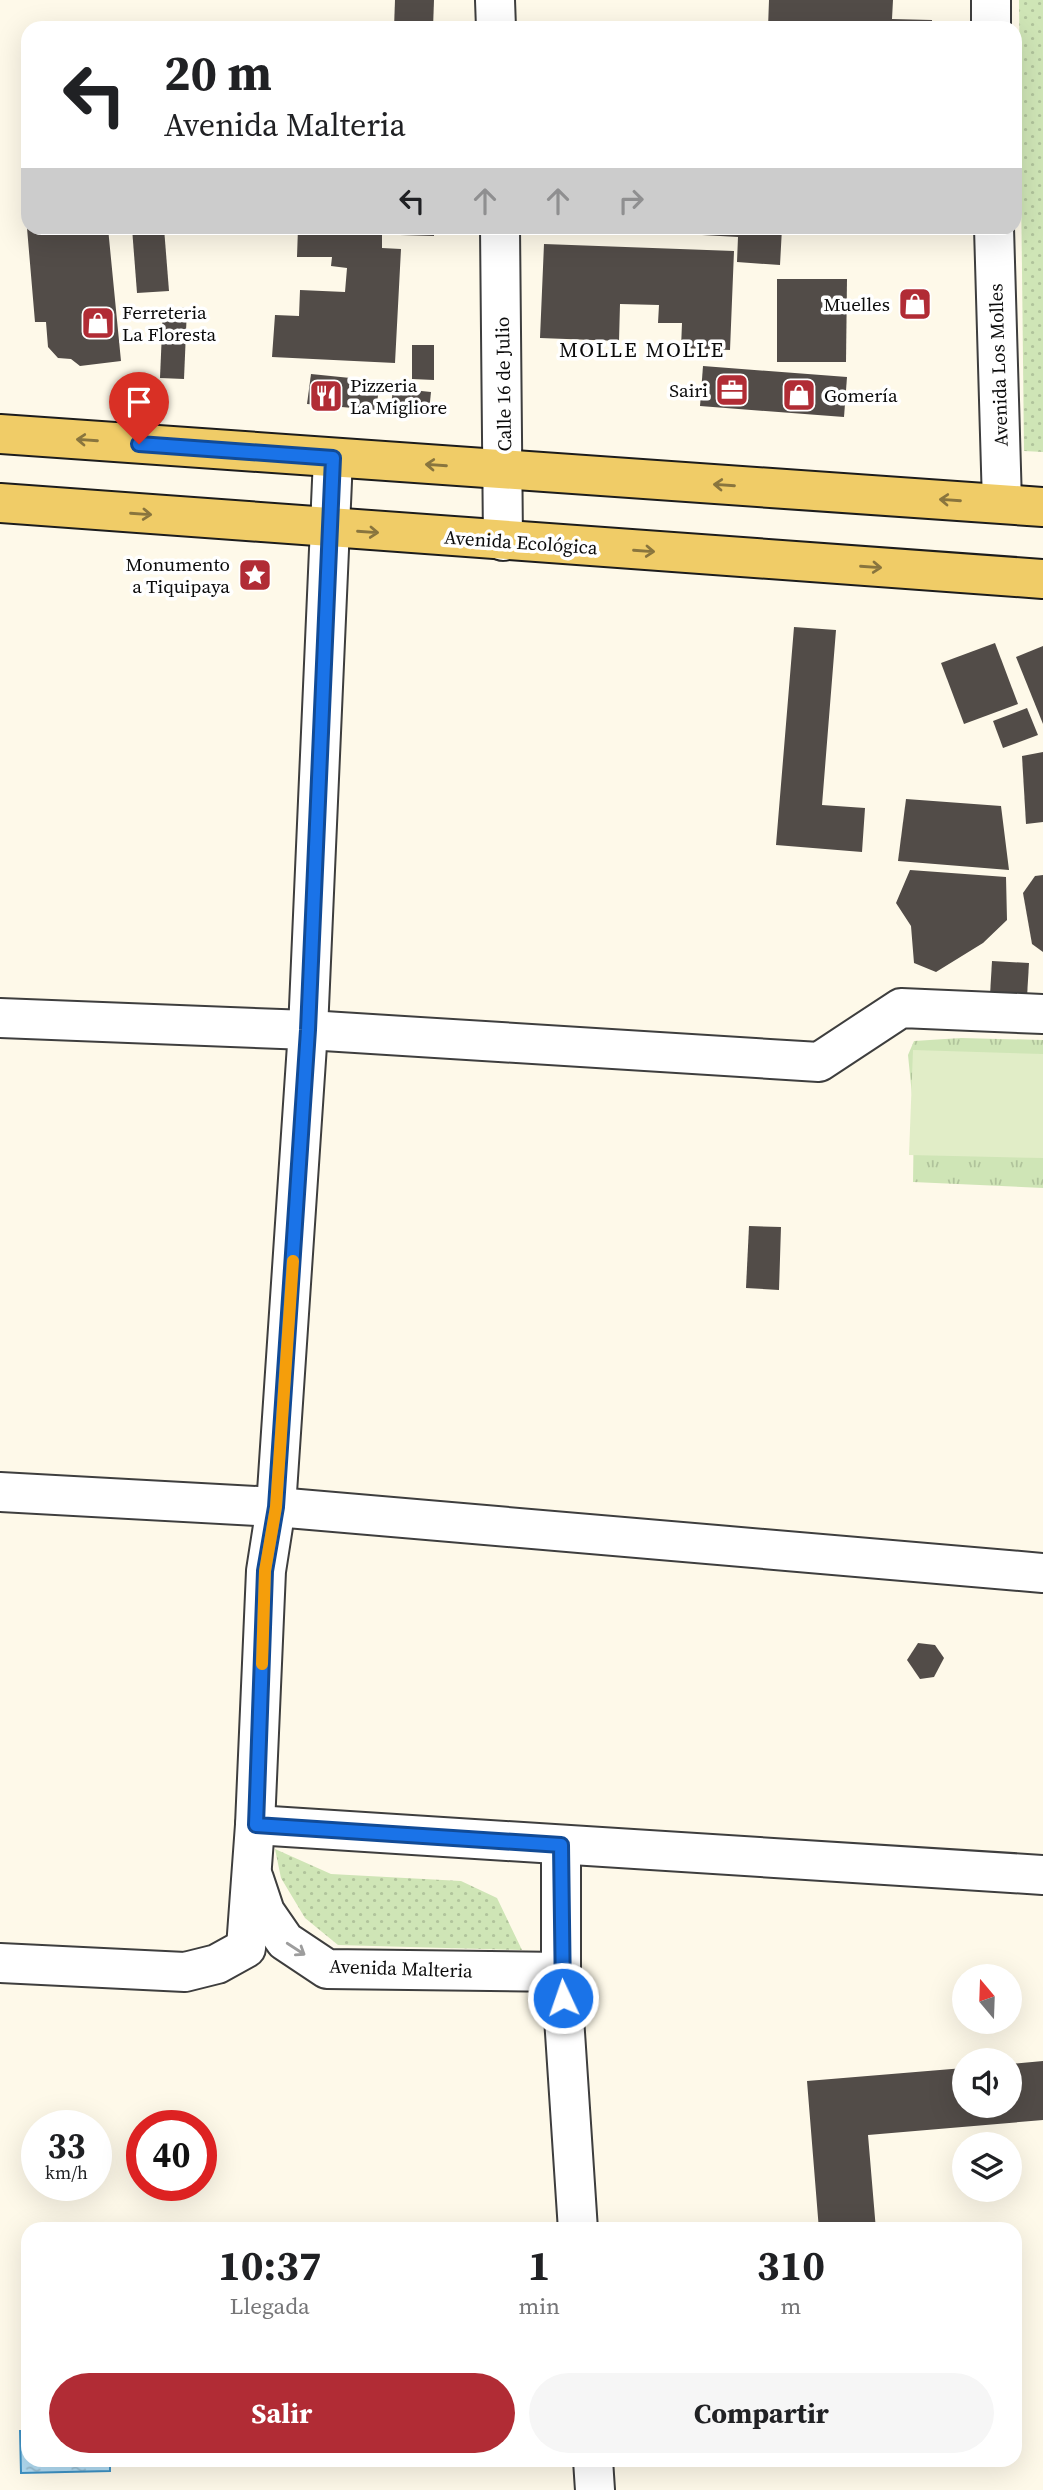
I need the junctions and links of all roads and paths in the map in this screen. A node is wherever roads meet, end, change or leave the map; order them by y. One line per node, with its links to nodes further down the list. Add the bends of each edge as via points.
1 (495, 0): 3 (street)
2 (991, 0): 4 (street)
3 (496, 21)
4 (991, 21)
5 (500, 235): 9 (street, Calle 16 de Julio)
6 (994, 235): 11 (street, Avenida Los Molles)
7 (0, 434): 8 (main road, one-way to 7)
8 (333, 458): 9 (main road, one-way to 8); 13 (street, Avenida Malteria)
9 (504, 470): 11 (main road, one-way to 9); 14 (street, Calle 16 de Julio)
10 (0, 503): 13 (main road, Avenida Ecológica, one-way to 13)
11 (1002, 503): 12 (main road)
12 (1043, 507)
13 (329, 529): 14 (main road, Avenida Ecológica, one-way to 14); 18 (street, Avenida Malteria)
14 (503, 541): 15 (main road, Avenida Ecológica, one-way to 15)
15 (1043, 579)
16 (1043, 1014): 18 (street, via 901,1008 819,1062)
17 (0, 1018): 18 (street)
18 (308, 1030): 20 (street, Avenida Malteria)
19 (0, 1492): 20 (street)
20 (276, 1507): 21 (street); 22 (street, Avenida Malteria, via 265,1571)
21 (1043, 1573)
22 (256, 1825): 23 (street); 24 (street, Avenida Malteria)
23 (561, 1845): 25 (street); 27 (street)
24 (252, 1871): 26 (street, Avenida Malteria, via 246,1948 217,1964 185,1972); 27 (street, Avenida Malteria, one-way to 27, via 265,1912 285,1941 327,1969)
25 (1043, 1875)
26 (0, 1963)
27 (561, 1972): 28 (street)
28 (577, 2222)
29 (593, 2467): 30 (street)
30 (595, 2490)

